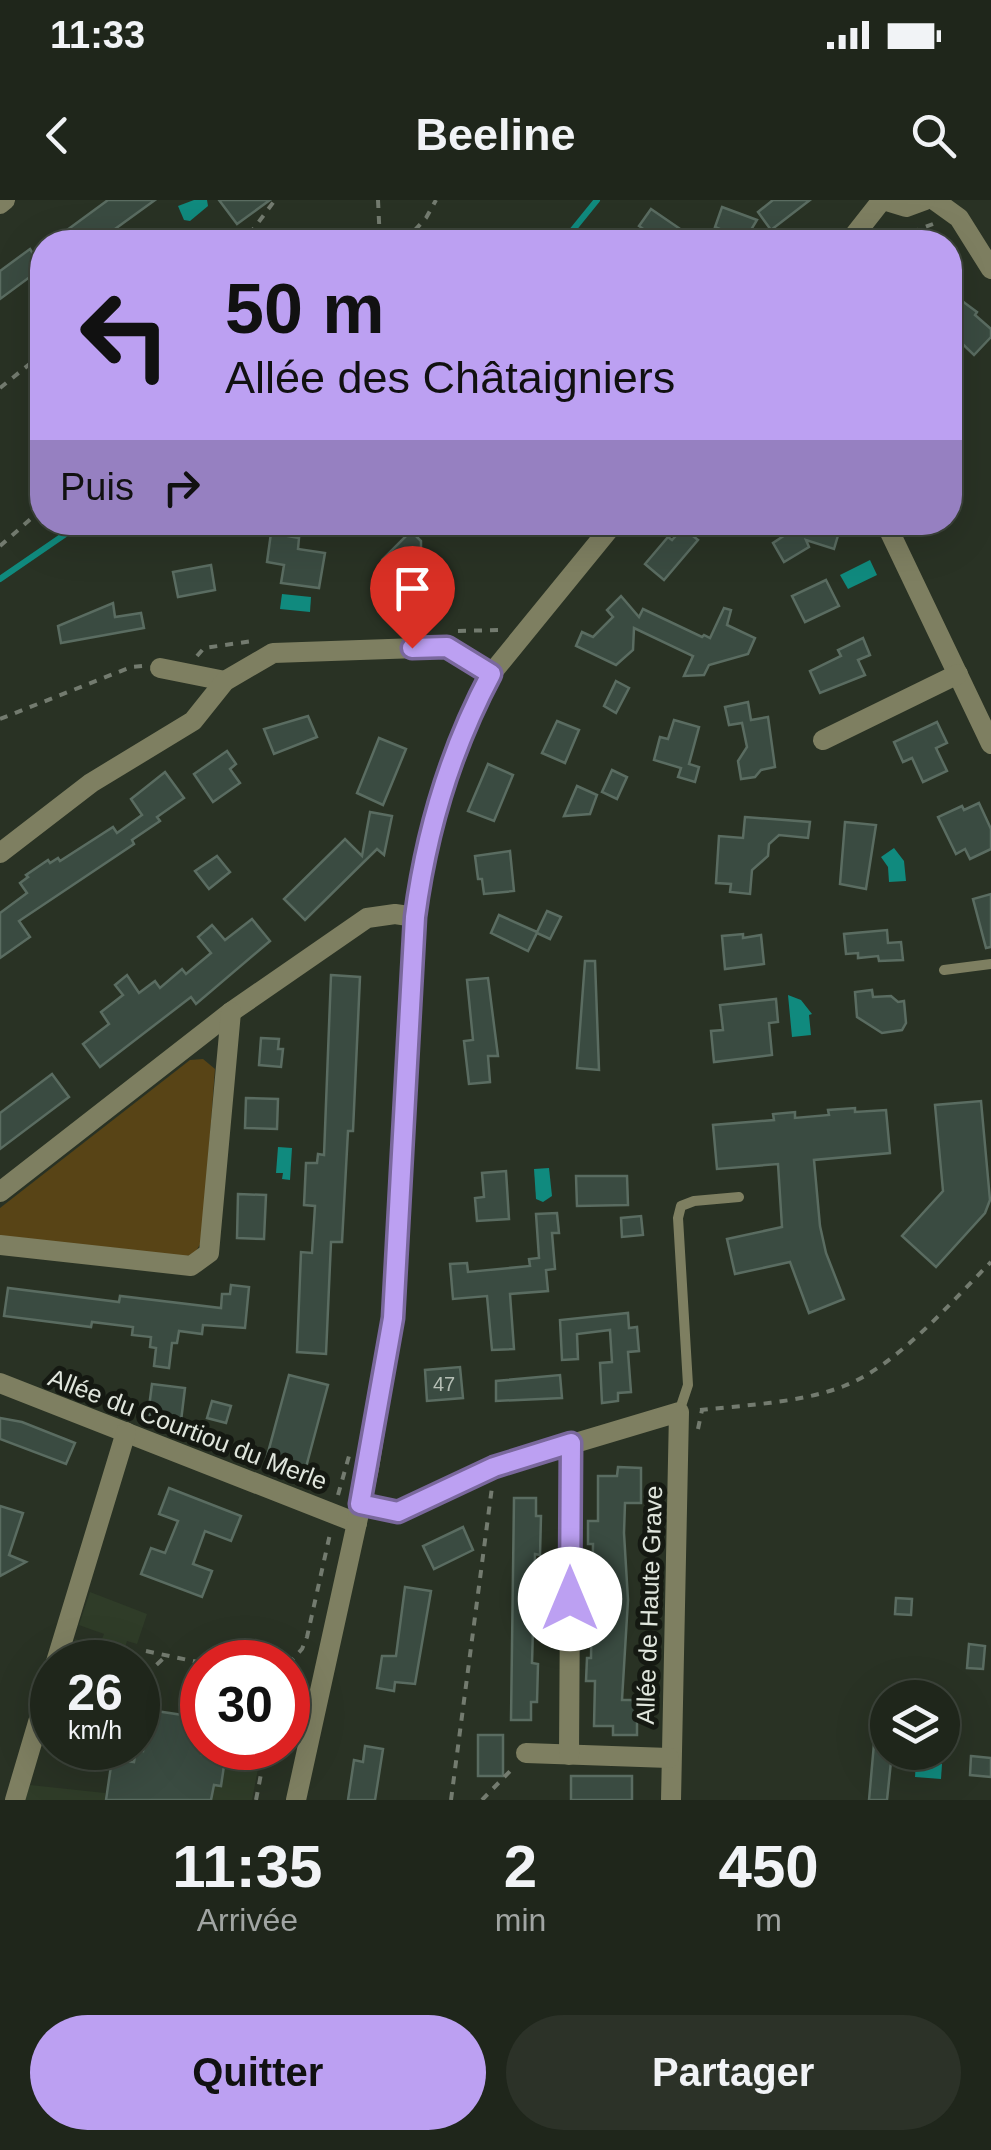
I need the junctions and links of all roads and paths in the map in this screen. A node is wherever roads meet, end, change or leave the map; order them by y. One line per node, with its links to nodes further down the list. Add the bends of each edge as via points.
1 (275, 200): 7 (path)
2 (378, 200): 8 (path)
3 (436, 200): 9 (path)
4 (882, 200): 5 (street, via 906,207); 10 (street)
5 (925, 200)
6 (934, 200): 11 (street, via 960,218)
7 (253, 230)
8 (379, 230)
9 (415, 230)
10 (858, 230)
11 (991, 269)
12 (30, 364): 13 (path)
13 (0, 388)
14 (30, 520): 17 (path)
15 (604, 535): 19 (street)
16 (891, 535): 20 (street)
17 (0, 546)
18 (153, 666): 21 (street); 23 (path, via 131,667)
19 (491, 674): 21 (street, via 447,647 273,654); 27 (street, via 436,811)
20 (958, 674): 22 (street); 24 (street)
21 (224, 681): 26 (street, via 193,721 91,782)
22 (984, 711): 25 (street)
23 (0, 719)
24 (823, 740)
25 (991, 744)
26 (0, 853)
27 (415, 917): 30 (street, via 367,918); 40 (street, via 393,1318)
28 (991, 964): 29 (lane)
29 (944, 970)
30 (232, 1012): 31 (street); 33 (street, via 209,1253 191,1266)
31 (0, 1192)
32 (739, 1197): 36 (lane, via 682,1206 678,1218 688,1384)
33 (0, 1245)
34 (991, 1262): 36 (path, via 903,1350 845,1386)
35 (0, 1383): 37 (street, Allée du Courtiou du Merle)
36 (679, 1412): 38 (street, Allée du Courtiou du Merle); 49 (street, Allée de Haute Grave)
37 (126, 1432): 40 (street, Allée du Courtiou du Merle); 41 (street)
38 (571, 1443): 39 (street, Allée du Courtiou du Merle); 48 (street)
39 (494, 1467): 40 (street, Allée du Courtiou du Merle, via 398,1512); 54 (path)
40 (359, 1514): 53 (street)
41 (63, 1640)
42 (160, 1654): 43 (path)
43 (167, 1656): 44 (path); 45 (path)
44 (180, 1659)
45 (160, 1662)
46 (30, 1749): 51 (street)
47 (526, 1754): 48 (street); 55 (path)
48 (569, 1755): 49 (street)
49 (669, 1758): 56 (street, Allée de Haute Grave)
50 (262, 1770): 52 (path)
51 (15, 1800)
52 (256, 1800)
53 (296, 1800)
54 (450, 1800)
55 (482, 1800)
56 (671, 1800)

